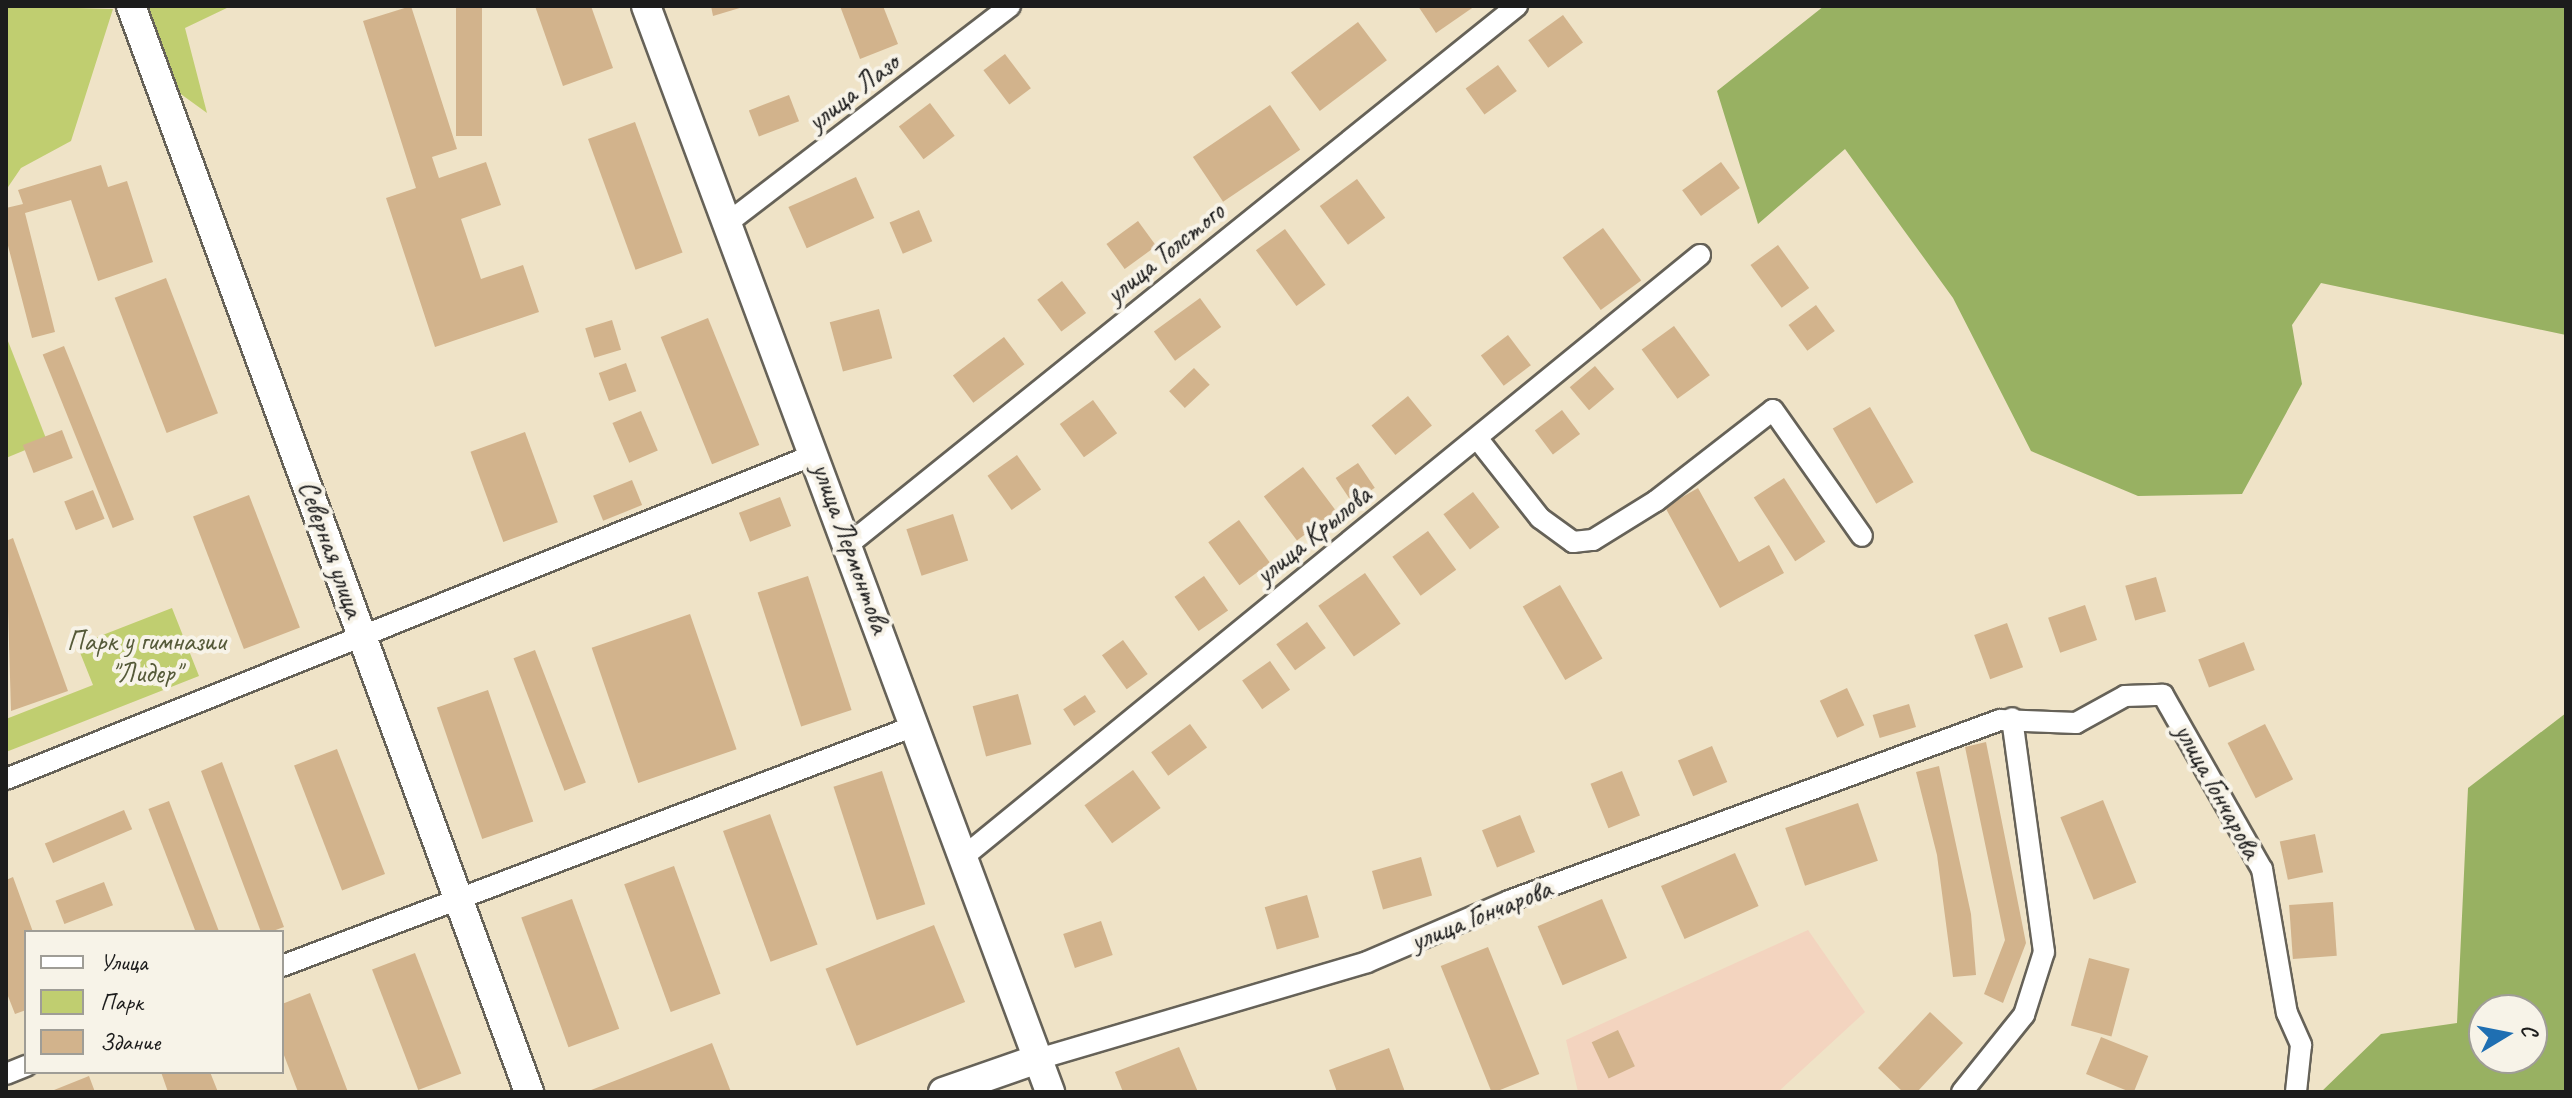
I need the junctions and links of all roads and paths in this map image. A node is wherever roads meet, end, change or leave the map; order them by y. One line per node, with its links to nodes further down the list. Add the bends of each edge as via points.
1 (131, 6): 11 (street, Северная улица)
2 (646, 6): 5 (street, улица Лермонтова)
3 (1010, 6): 5 (street, улица Лазо)
4 (1517, 6): 10 (street, улица Толстого)
5 (730, 221): 8 (street, улица Лермонтова)
6 (1700, 255): 7 (street, улица Крылова)
7 (1477, 438): 9 (street, via 1540,518 1583,541 1656,501 1773,410); 15 (street, улица Крылова)
8 (816, 454): 10 (street, улица Лермонтова); 11 (street)
9 (1862, 536)
10 (849, 544): 13 (street, улица Лермонтова)
11 (364, 639): 14 (street); 16 (street, Северная улица)
12 (2012, 718): 18 (street, улица Гончарова, via 1509,901 1367,962); 22 (street, via 2044,952 2024,1015); 23 (street, улица Гончарова, via 2076,723 2125,696 2163,695 2262,869 2287,1013 2301,1045)
13 (917, 725): 15 (street, улица Лермонтова); 16 (street)
14 (6, 779)
15 (962, 858): 18 (street, улица Лермонтова)
16 (458, 896): 17 (street); 19 (street, Северная улица)
17 (284, 965)
18 (1038, 1059): 20 (street, улица Гончарова); 21 (street, улица Лермонтова)
19 (529, 1092)
20 (943, 1092)
21 (1050, 1092)
22 (1962, 1092)
23 (2296, 1092)

